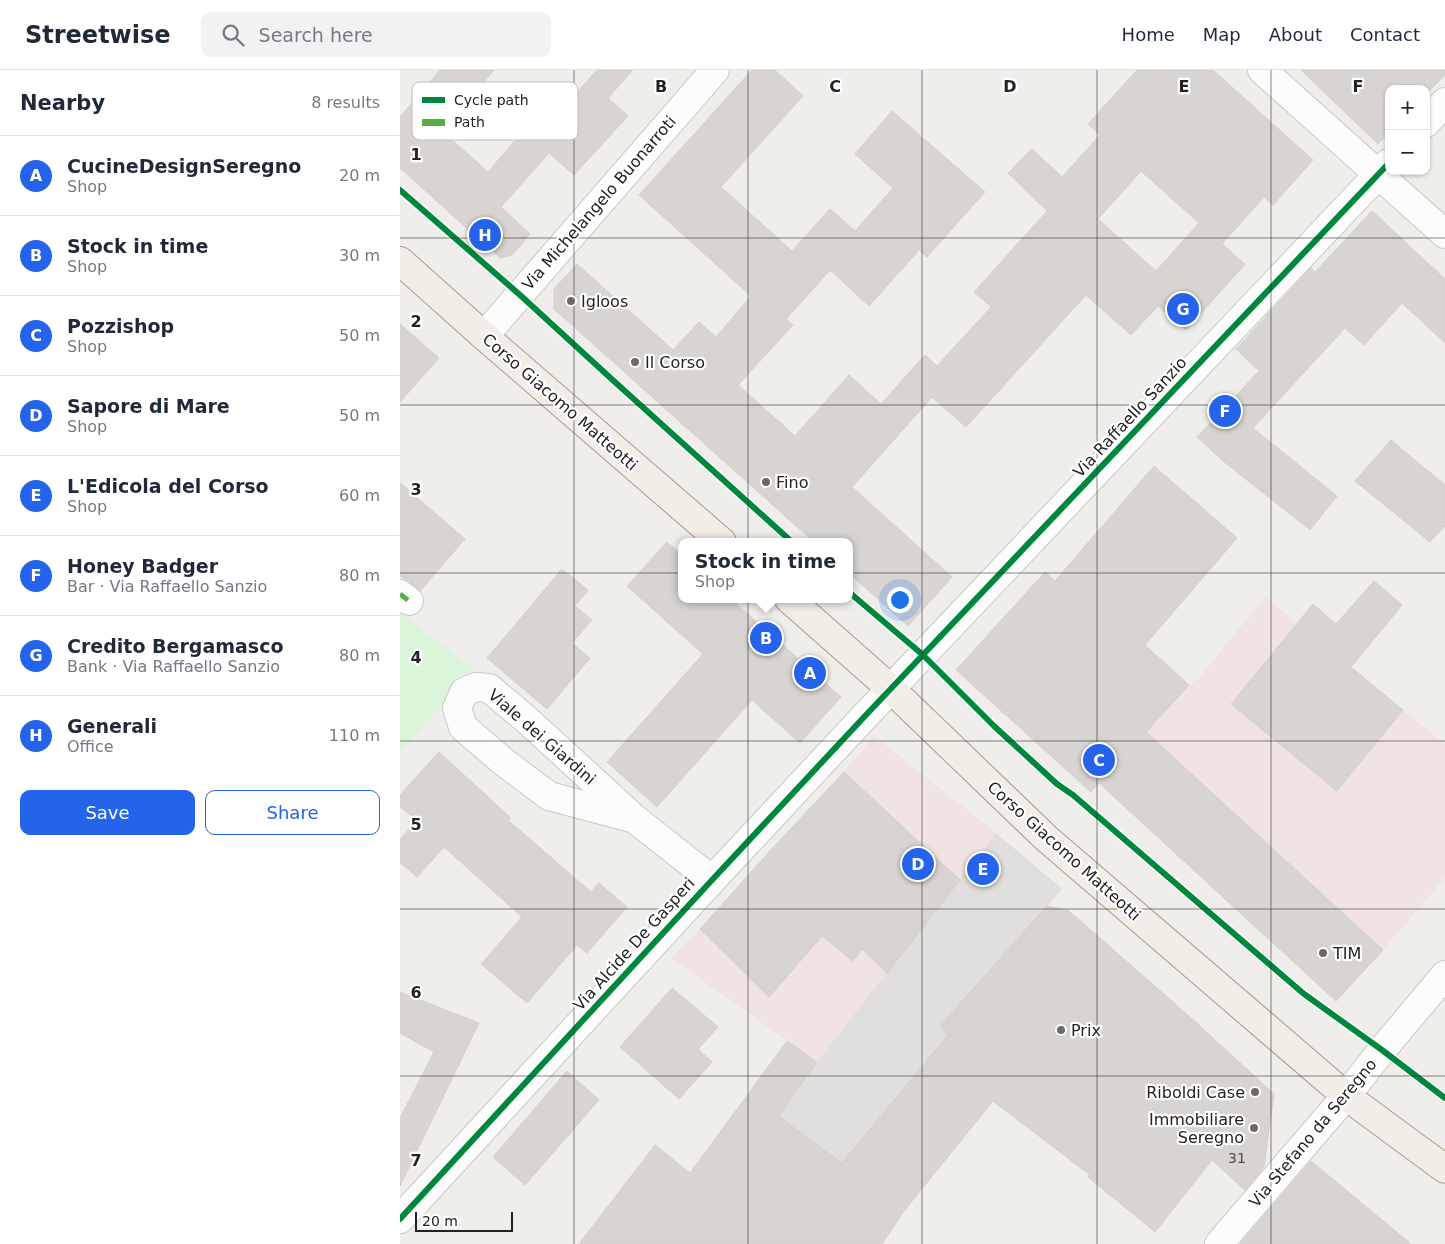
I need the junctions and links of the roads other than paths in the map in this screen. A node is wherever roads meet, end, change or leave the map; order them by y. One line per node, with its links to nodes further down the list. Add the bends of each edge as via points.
1 (715, 70): 8 (street, Via Michelangelo Buonarroti)
2 (1262, 70): 5 (street)
3 (1445, 102): 4 (street)
4 (1430, 119)
5 (1383, 169): 6 (street); 11 (street, Via Raffaello Sanzio)
6 (1445, 234)
7 (400, 261): 8 (main road, Corso Giacomo Matteotti)
8 (484, 336): 9 (main road, Corso Giacomo Matteotti)
9 (717, 538)
10 (794, 603): 11 (main road, Corso Giacomo Matteotti)
11 (891, 689): 13 (street, Via Alcide De Gasperi); 15 (main road, Corso Giacomo Matteotti, via 1046,838)
12 (635, 819): 12 (street, Viale dei Giardini, via 489,688 476,687 464,692 457,708 463,727 549,796); 13 (street, Viale dei Giardini)
13 (712, 880): 17 (street, Via Alcide De Gasperi)
14 (1445, 975): 15 (street, Via Stefano da Seregno)
15 (1346, 1096): 16 (main road, Corso Giacomo Matteotti); 18 (street, Via Stefano da Seregno)
16 (1445, 1169)
17 (400, 1219)
18 (1219, 1244)

